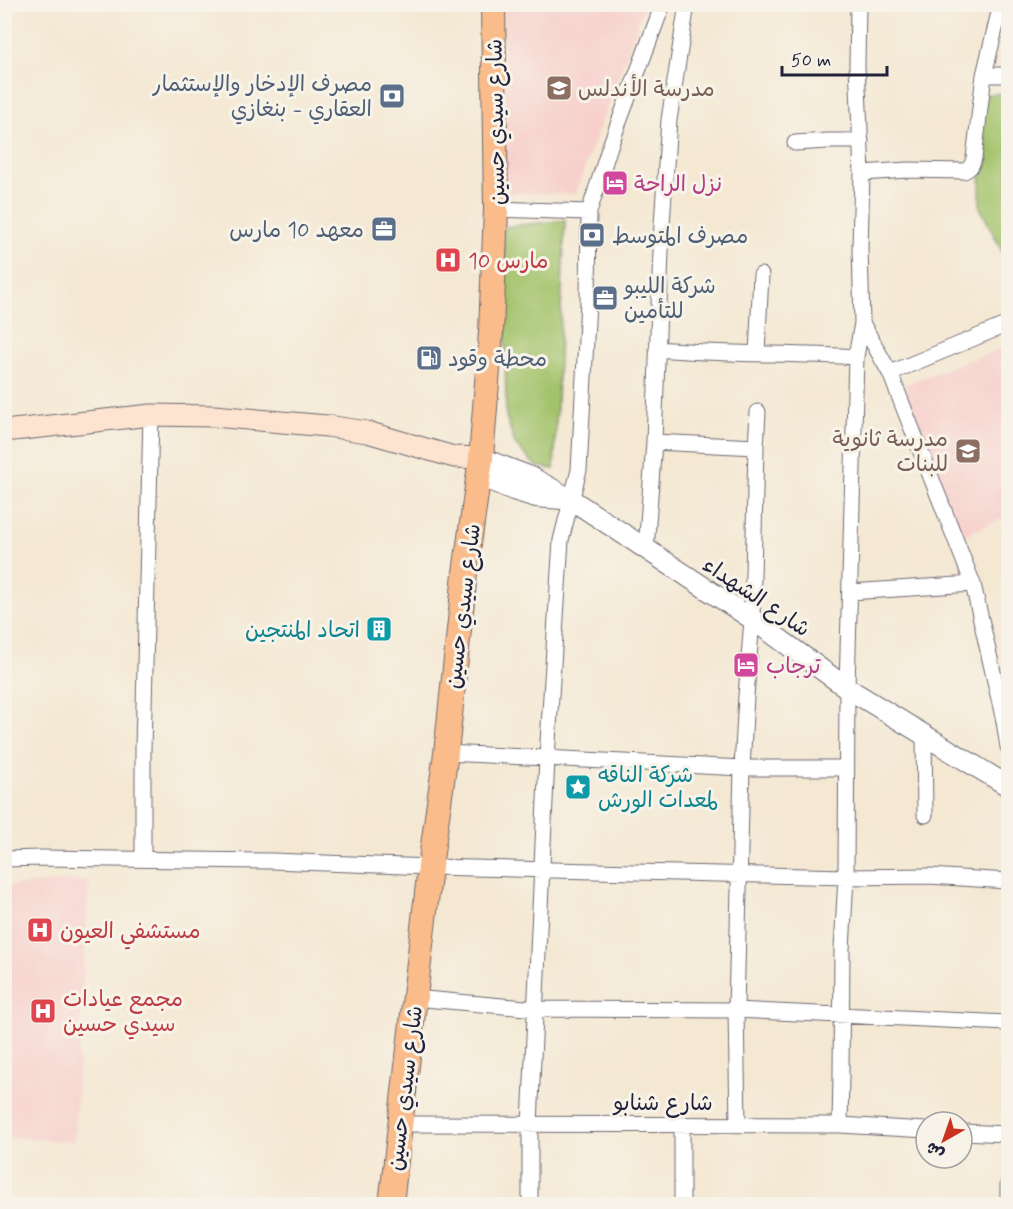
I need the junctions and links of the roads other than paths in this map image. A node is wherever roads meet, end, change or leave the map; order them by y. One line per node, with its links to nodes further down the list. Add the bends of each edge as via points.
1 (493, 4): 11 (main road, شارع سيدي حسين)
2 (663, 4): 12 (street)
3 (687, 4): 16 (street, via 669,120)
4 (858, 4): 8 (street)
5 (1000, 4): 6 (street)
6 (984, 75): 7 (street); 10 (street, via 974,158 969,169)
7 (1008, 75)
8 (861, 141): 9 (street); 10 (street)
9 (795, 143)
10 (861, 173): 14 (street)
11 (496, 209): 12 (street); 25 (main road, شارع سيدي حسين)
12 (589, 212): 26 (street, via 579,470)
13 (761, 275): 17 (street)
14 (862, 323): 18 (street); 19 (street)
15 (1008, 324): 19 (street)
16 (657, 349): 17 (street); 23 (street)
17 (757, 353): 18 (street)
18 (856, 357): 29 (street)
19 (890, 373): 28 (street)
20 (758, 412): 24 (street)
21 (151, 415): 22 (main road); 25 (main road, via 214,416 337,427 367,432); 42 (street)
22 (4, 431)
23 (654, 442): 24 (street); 27 (street)
24 (756, 447): 30 (street)
25 (480, 466): 26 (street, شارع الشهداء, via 531,477); 35 (main road, شارع سيدي حسين)
26 (572, 500): 27 (street, شارع الشهداء); 36 (street, via 561,540)
27 (646, 550): 30 (street, شارع الشهداء)
28 (972, 584): 29 (street); 32 (street)
29 (850, 592): 31 (street)
30 (752, 619): 31 (street, شارع الشهداء); 37 (street)
31 (847, 688): 33 (street, شارع الشهداء); 38 (street)
32 (1006, 721): 34 (street)
33 (924, 735): 39 (street, شارع الشهداء); 40 (street)
34 (1008, 747)
35 (446, 753): 36 (street); 43 (main road, شارع سيدي حسين)
36 (547, 758): 37 (street); 44 (street)
37 (742, 768): 38 (street); 45 (street)
38 (845, 768): 46 (street)
39 (1008, 786)
40 (925, 815)
41 (4, 859): 42 (street)
42 (143, 859): 43 (street)
43 (430, 867): 44 (street); 48 (main road, شارع سيدي حسين)
44 (542, 869): 45 (street); 49 (street)
45 (740, 874): 46 (street); 50 (street)
46 (846, 877): 47 (street, via 929,876); 51 (street)
47 (1008, 881)
48 (414, 998): 49 (street); 53 (main road, شارع سيدي حسين)
49 (537, 1009): 50 (street); 54 (street)
50 (736, 1010): 51 (street); 55 (street)
51 (842, 1014): 52 (street); 57 (street)
52 (1008, 1023)
53 (400, 1124): 54 (street, شارع شنابو); 62 (main road, شارع سيدي حسين)
54 (531, 1124): 56 (street, شارع شنابو); 63 (street)
55 (738, 1124): 56 (street, شارع شنابو); 57 (street, شارع شنابو)
56 (682, 1125): 64 (street)
57 (840, 1125): 58 (street, شارع شنابو)
58 (914, 1129)
59 (974, 1132): 60 (street)
60 (1008, 1134)
61 (1008, 1184): 65 (street)
62 (391, 1204)
63 (530, 1204)
64 (682, 1204)
65 (1008, 1204)

